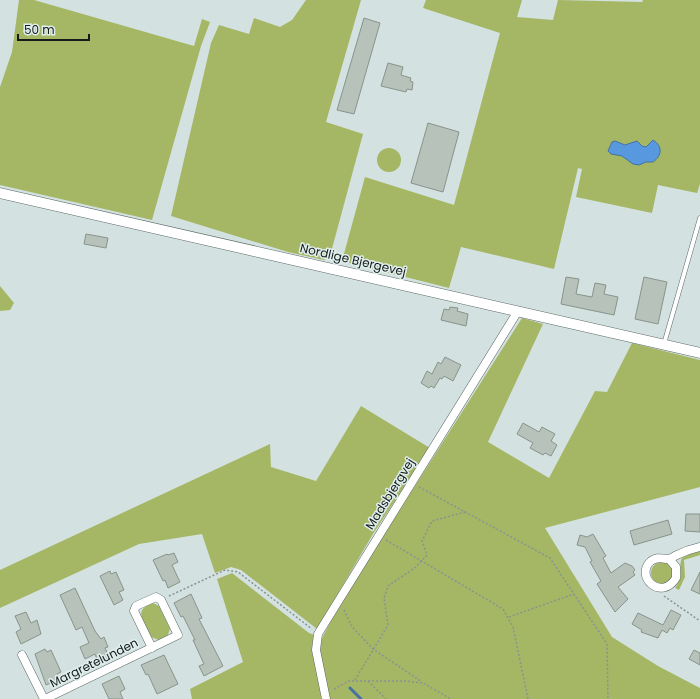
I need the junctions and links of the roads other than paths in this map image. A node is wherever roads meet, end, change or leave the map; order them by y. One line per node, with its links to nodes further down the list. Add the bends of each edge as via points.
1 (0, 192): 3 (street, Nordlige Bjergevej)
2 (700, 218): 4 (lane)
3 (518, 311): 4 (street, Nordlige Bjergevej); 10 (street, Madsbjergvej, via 318,634 316,650)
4 (664, 344): 5 (street, Nordlige Bjergevej)
5 (700, 353)
6 (700, 547): 7 (street)
7 (669, 559): 7 (street, via 655,558 648,565 647,579 654,586 669,587 676,578 676,568)
8 (152, 648): 8 (street, Margretelunden, via 178,635 161,600 156,597 136,606 134,611); 11 (street, Margretelunden)
9 (22, 655): 11 (street, Margretelunden)
10 (325, 696)
11 (44, 699)

